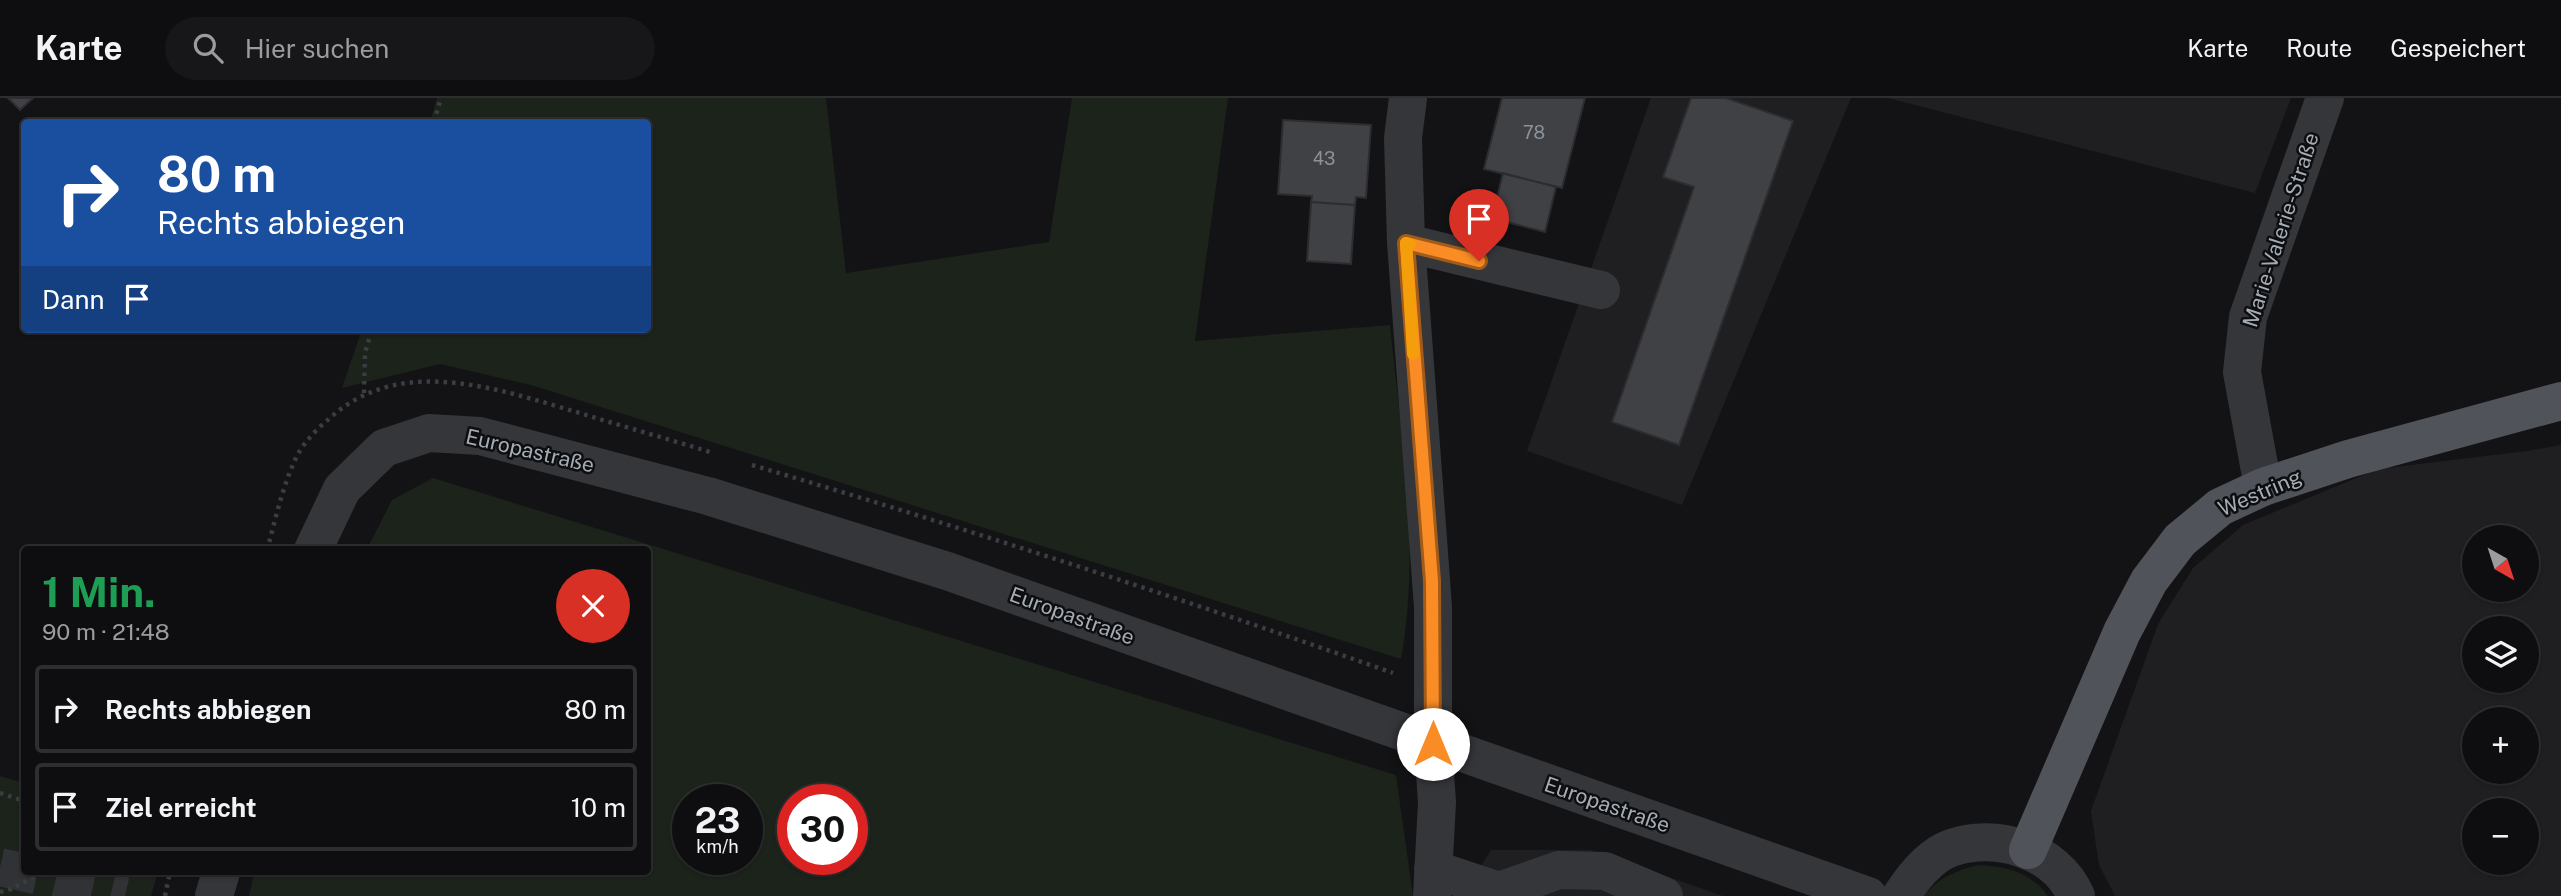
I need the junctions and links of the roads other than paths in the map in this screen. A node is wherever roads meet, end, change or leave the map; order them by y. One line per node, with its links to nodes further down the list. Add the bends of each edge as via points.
1 (1408, 98): 3 (street, via 1403,138)
2 (2325, 98): 6 (street, Marie-Valerie-Straße, via 2248,317 2242,372)
3 (1406, 243): 4 (street); 8 (street, via 1432,581)
4 (1601, 290)
5 (2561, 401): 6 (main road, Westring)
6 (2263, 487): 9 (main road, Westring, via 2220,507 2180,540 2148,581)
7 (315, 546): 8 (street, Europastraße, via 342,489 384,448 429,433 480,436 708,496 947,571)
8 (1433, 744): 11 (street, via 1437,802); 15 (street, Europastraße)
9 (2028, 850): 16 (street, via 1989,841 1950,849 1917,872); 17 (street, via 2055,867)
10 (220, 875): 13 (street)
11 (1433, 883): 12 (street)
12 (1499, 894): 14 (street, via 1559,870 1605,871)
13 (214, 896)
14 (1664, 896)
15 (1868, 896)
16 (1901, 896)
17 (2076, 896)

